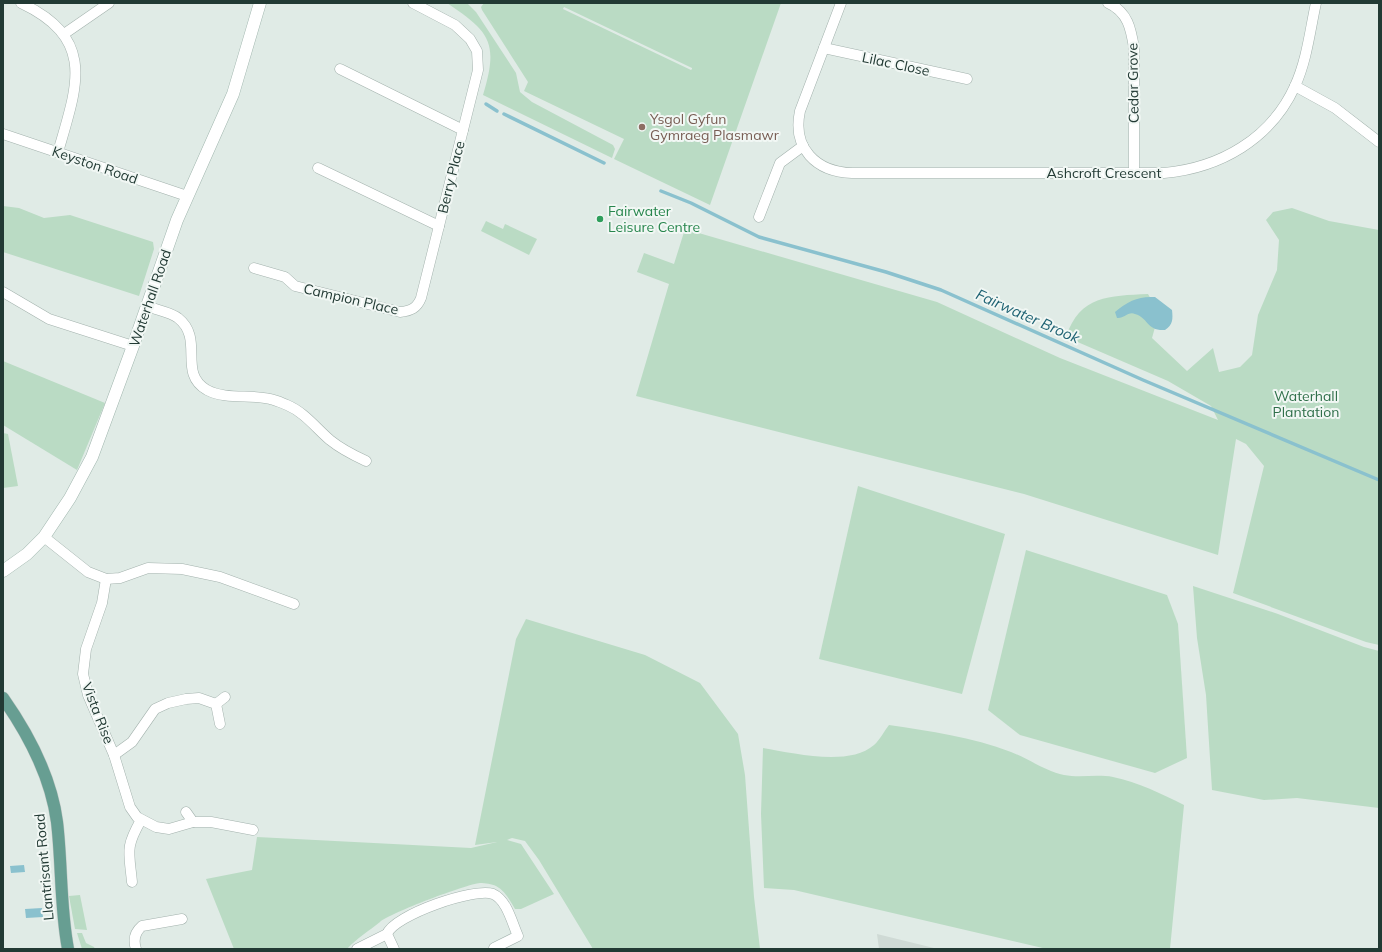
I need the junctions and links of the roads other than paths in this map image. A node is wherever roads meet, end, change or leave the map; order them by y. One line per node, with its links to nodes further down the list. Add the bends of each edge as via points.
1 (21, 3): 8 (street, via 40,12)
2 (109, 3): 8 (street)
3 (260, 3): 20 (street, Waterhall Road, via 233,94)
4 (413, 3): 13 (street, via 455,25 470,39 477,51 478,70)
5 (841, 3): 9 (street, Ashcroft Crescent)
6 (1108, 3): 19 (street, Cedar Grove, via 1123,14 1132,30)
7 (1316, 3): 12 (street, Ashcroft Crescent)
8 (64, 34): 17 (street, via 73,57 77,80)
9 (824, 48): 11 (street, Lilac Close); 16 (street, Ashcroft Crescent, via 800,111 798,126)
10 (340, 69): 13 (street, Berry Place)
11 (968, 79)
12 (1295, 86): 15 (street, via 1334,108); 19 (street, Ashcroft Crescent, via 1281,109 1262,132 1224,158 1179,172)
13 (463, 130): 22 (street, Berry Place)
14 (3, 134): 17 (street, Keyston Road)
15 (1379, 142)
16 (803, 146): 19 (street, Ashcroft Crescent, via 808,155 820,165 843,173); 21 (street, via 780,163)
17 (58, 152): 20 (street, Keyston Road)
18 (318, 168): 22 (street, Berry Place)
19 (1134, 173)
20 (187, 196): 25 (street, Waterhall Road)
21 (759, 217)
22 (439, 226): 23 (street, Campion Place, via 419,304 408,311 400,312 295,286 285,276)
23 (254, 268)
24 (3, 292): 26 (street, via 49,319)
25 (147, 306): 26 (street, Waterhall Road); 27 (street, via 178,318 189,331 192,344 190,362 195,378 207,390 229,396 270,399 289,406 305,416 340,447)
26 (133, 346): 28 (street, Waterhall Road, via 92,457 70,498)
27 (366, 461)
28 (44, 537): 29 (street, Waterhall Road, via 27,554); 30 (street, via 88,572)
29 (3, 571)
30 (106, 579): 31 (street, via 120,578 148,568 182,569 220,576); 36 (street, Vista Rise, via 102,603 86,649 83,674 88,695)
31 (294, 604)
32 (225, 697): 34 (street)
33 (3, 698): 45 (main road, Llantrisant Road, via 20,722 44,770 48,784 57,821 63,916)
34 (216, 704): 35 (street); 36 (street, via 199,698 186,699 155,709 132,742)
35 (220, 724)
36 (114, 755): 38 (street, Vista Rise, via 130,807)
37 (186, 812): 39 (street)
38 (141, 820): 39 (street, via 156,827 169,829); 41 (street, via 130,838 128,849)
39 (193, 822): 40 (street, via 211,822)
40 (253, 830)
41 (132, 882)
42 (182, 919): 46 (street, via 142,926 137,930 135,937)
43 (388, 931): 44 (street, via 398,922 429,908 480,892 494,895 504,904 518,936); 47 (street); 48 (street)
44 (494, 948)
45 (68, 949)
46 (136, 949)
47 (357, 949)
48 (394, 949)

